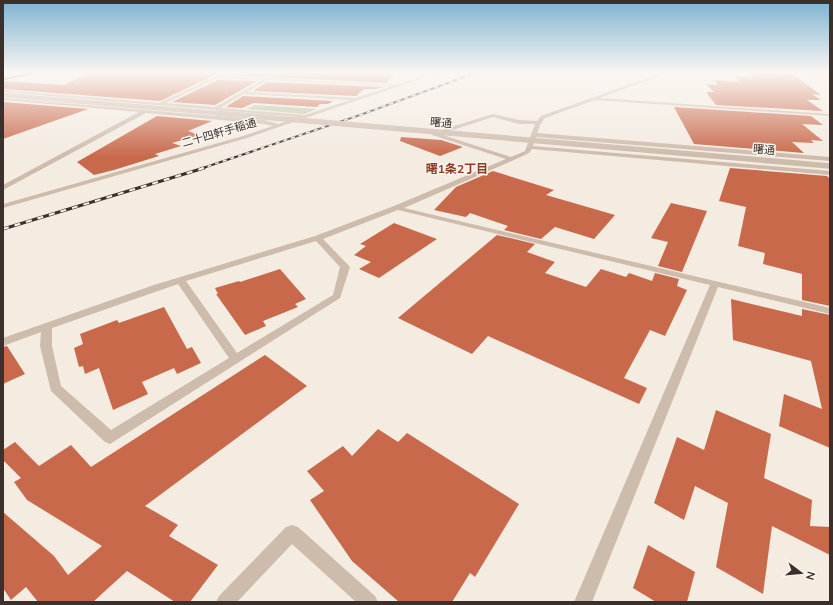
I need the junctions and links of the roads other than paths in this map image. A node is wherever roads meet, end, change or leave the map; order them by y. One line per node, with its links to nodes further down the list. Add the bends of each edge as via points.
1 (16, 100): 11 (street)
2 (64, 100): 20 (street, 曙通, bridge)
3 (115, 100): 9 (street)
4 (168, 100): 9 (street)
5 (229, 100): 10 (street)
6 (356, 100): 13 (street, 二十四軒手稲通)
7 (590, 100): 14 (street, via 543,117)
8 (611, 100): 12 (street)
9 (160, 104): 10 (street); 11 (street)
10 (216, 108): 13 (street)
11 (144, 112): 15 (street, via 264,122); 22 (street)
12 (830, 115)
13 (309, 116): 15 (street, 二十四軒手稲通)
14 (537, 123): 16 (street); 18 (street, via 519,122 493,115 434,134)
15 (279, 126): 23 (street, 二十四軒手稲通)
16 (535, 135): 17 (street); 19 (street)
17 (530, 147): 18 (street, via 527,152); 21 (street)
18 (512, 159): 24 (street)
19 (830, 159)
20 (830, 166)
21 (830, 173)
22 (3, 188)
23 (3, 206)
24 (397, 208): 25 (street); 27 (street)
25 (318, 238): 26 (street); 31 (street, via 345,267 337,296)
26 (180, 280): 29 (street); 31 (street)
27 (715, 284): 28 (street); 34 (street)
28 (830, 311)
29 (47, 326): 30 (street); 31 (street, via 46,346 55,388 110,438)
30 (3, 342)
31 (236, 360)
32 (225, 602): 33 (street, via 292,533)
33 (369, 602)
34 (583, 602)

